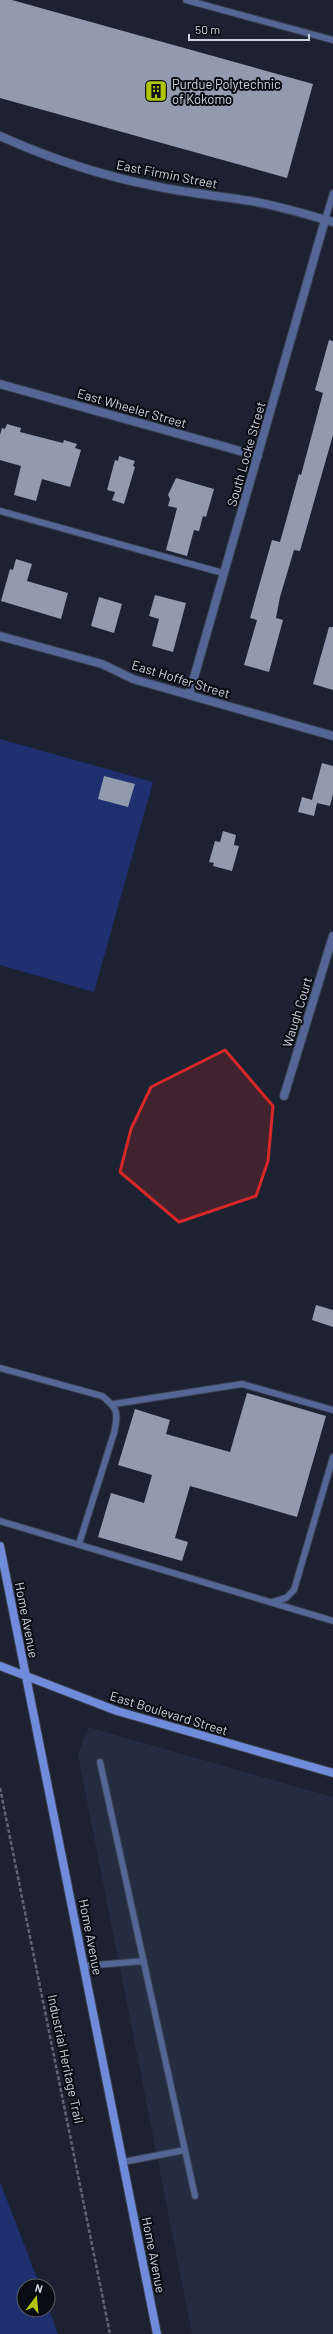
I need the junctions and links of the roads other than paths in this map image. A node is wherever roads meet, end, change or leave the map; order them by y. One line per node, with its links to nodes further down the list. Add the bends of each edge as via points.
1 (186, 0): 2 (lane)
2 (333, 40)
3 (0, 136): 5 (street, East Firmin Street, via 78,165 128,180 293,210)
4 (333, 193): 5 (lane)
5 (329, 221): 7 (street, South Locke Street)
6 (0, 384): 7 (street, East Wheeler Street)
7 (258, 456): 9 (street, South Locke Street)
8 (0, 511): 9 (lane)
9 (223, 573): 11 (street, South Locke Street)
10 (0, 636): 11 (street, East Hoffer Street, via 102,664 133,679)
11 (189, 695): 12 (street, East Hoffer Street)
12 (333, 736)
13 (333, 936): 14 (street, Waugh Court)
14 (284, 1096)
15 (0, 1368): 16 (lane, via 102,1396)
16 (114, 1404): 17 (lane, via 242,1384); 20 (lane, via 118,1415 114,1433)
17 (333, 1410)
18 (333, 1457): 22 (lane, via 294,1590 286,1598)
19 (0, 1521): 20 (lane)
20 (79, 1544): 22 (lane)
21 (0, 1546): 25 (main road, Home Avenue)
22 (271, 1602): 23 (lane)
23 (333, 1621)
24 (0, 1666): 25 (main road, East Boulevard Street)
25 (26, 1676): 27 (main road, East Boulevard Street, via 117,1711); 29 (main road, Home Avenue)
26 (100, 1762): 28 (lane)
27 (333, 1773)
28 (144, 1961): 29 (lane); 30 (lane)
29 (84, 1966): 31 (main road, Home Avenue)
30 (185, 2150): 31 (lane); 32 (lane)
31 (123, 2162): 33 (main road, Home Avenue)
32 (195, 2196)
33 (157, 2334)

